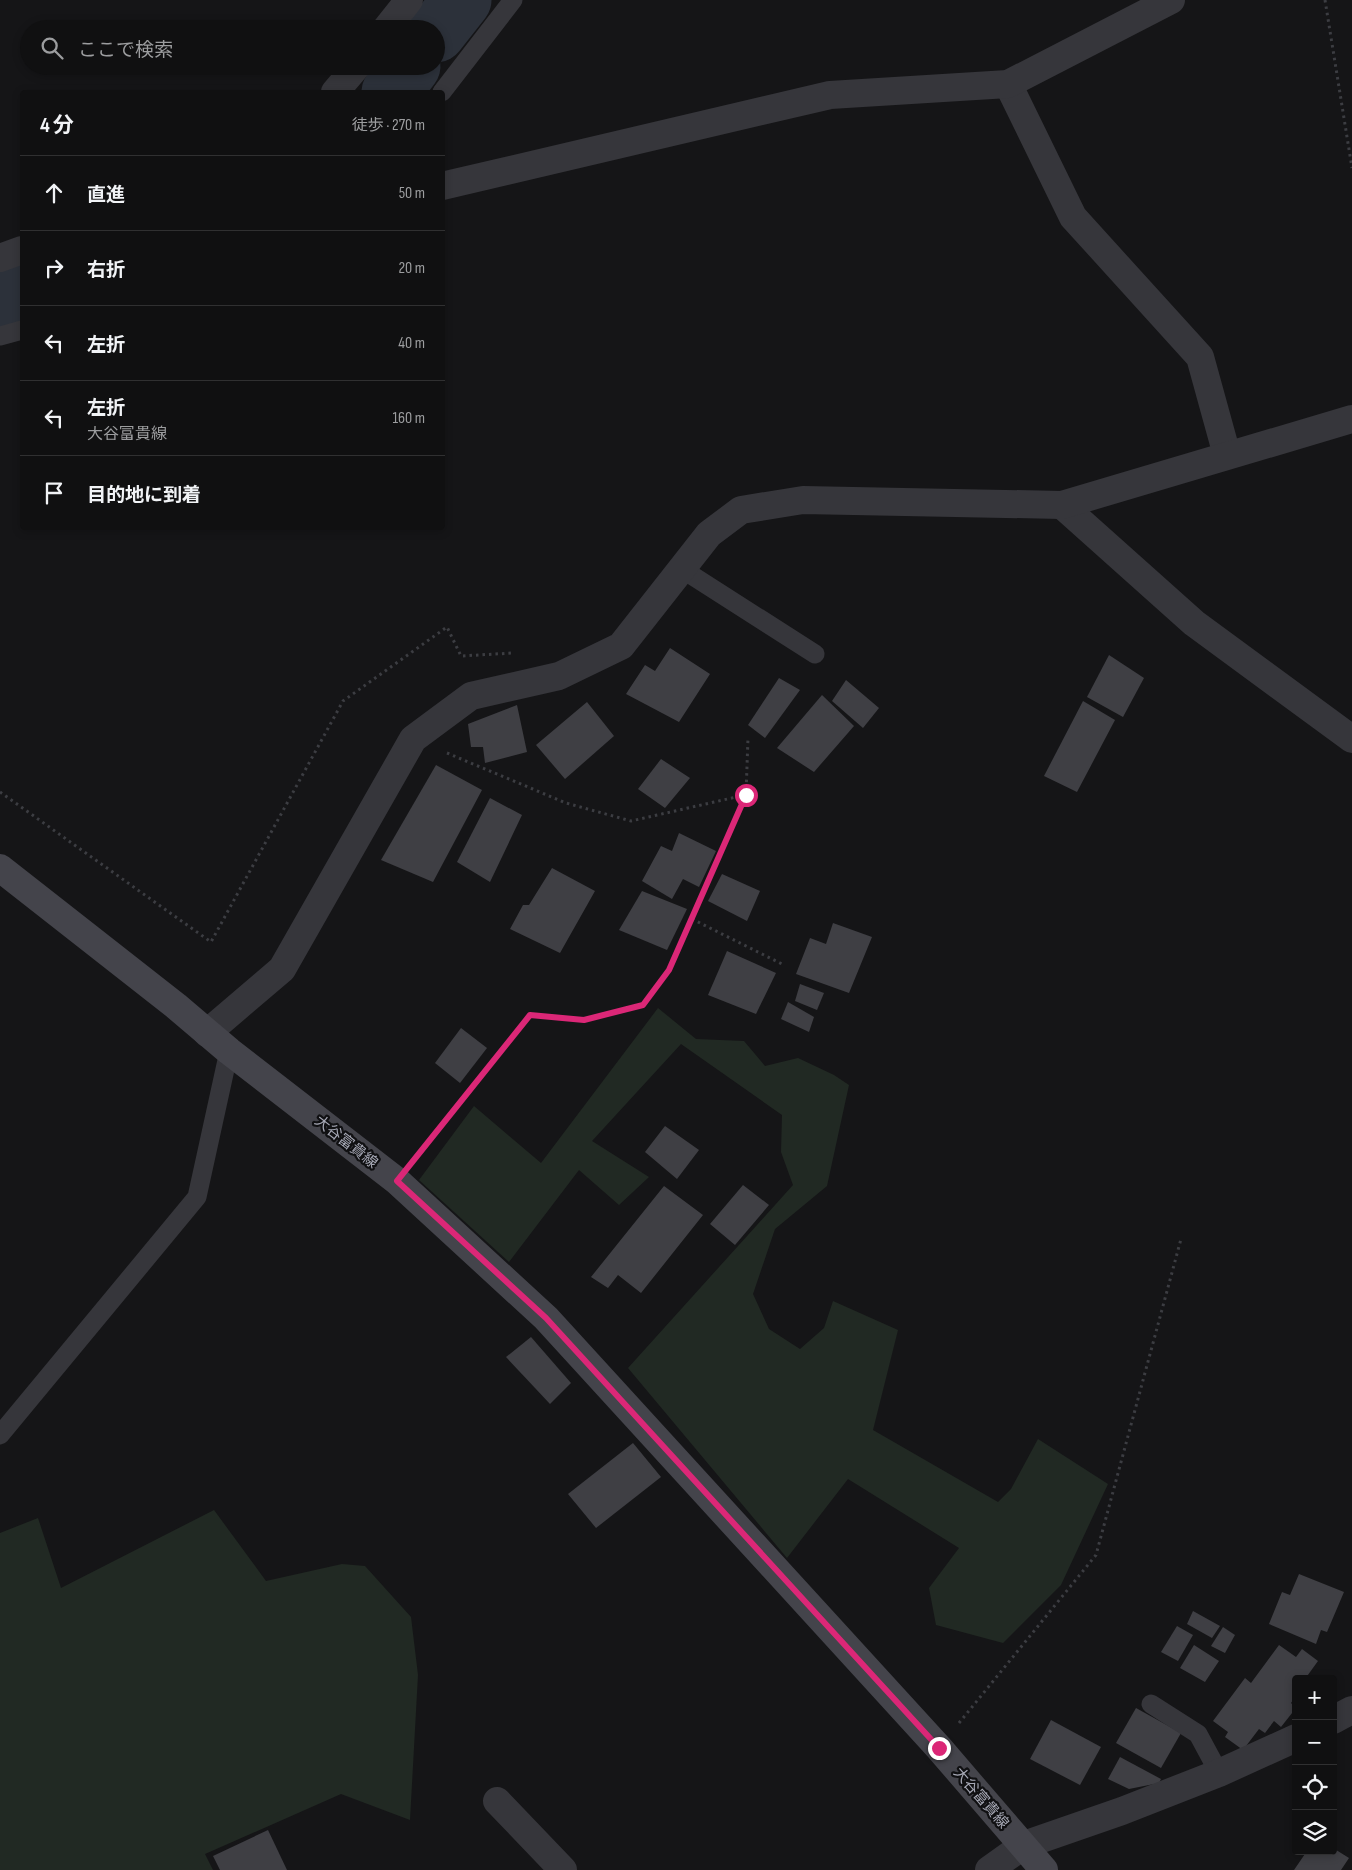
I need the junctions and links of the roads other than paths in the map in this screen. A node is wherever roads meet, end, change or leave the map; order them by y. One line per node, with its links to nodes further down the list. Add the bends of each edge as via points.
1 (409, 0): 4 (street)
2 (512, 0): 8 (lane)
3 (1171, 0): 6 (street)
4 (393, 20)
5 (349, 75): 7 (street)
6 (1008, 84): 9 (street, via 830,95); 15 (street, via 1073,217 1200,357)
7 (337, 90)
8 (444, 90)
9 (445, 185)
10 (20, 251): 11 (street)
11 (0, 258)
12 (20, 331): 13 (lane)
13 (0, 336)
14 (1352, 419): 15 (street)
15 (1227, 455): 16 (street)
16 (1062, 505): 17 (street, via 803,500 741,510 709,534); 19 (street, via 1194,623)
17 (682, 569): 18 (lane); 21 (street, via 621,646 559,676 471,696 413,739 282,970)
18 (816, 654)
19 (1352, 739)
20 (0, 868): 21 (main road, 大谷富貴線)
21 (207, 1033): 22 (main road, 大谷富貴線)
22 (229, 1052): 23 (lane, via 196,1197); 30 (main road, 大谷富貴線, via 397,1181 546,1318)
23 (0, 1435)
24 (1151, 1704): 28 (lane, via 1198,1734)
25 (1352, 1710): 26 (street)
26 (1337, 1718)
27 (1292, 1740): 28 (street)
28 (1219, 1773): 30 (street)
29 (497, 1801): 31 (street)
30 (1024, 1845): 32 (street); 33 (main road, 大谷富貴線)
31 (563, 1870)
32 (989, 1870)
33 (1044, 1870)

